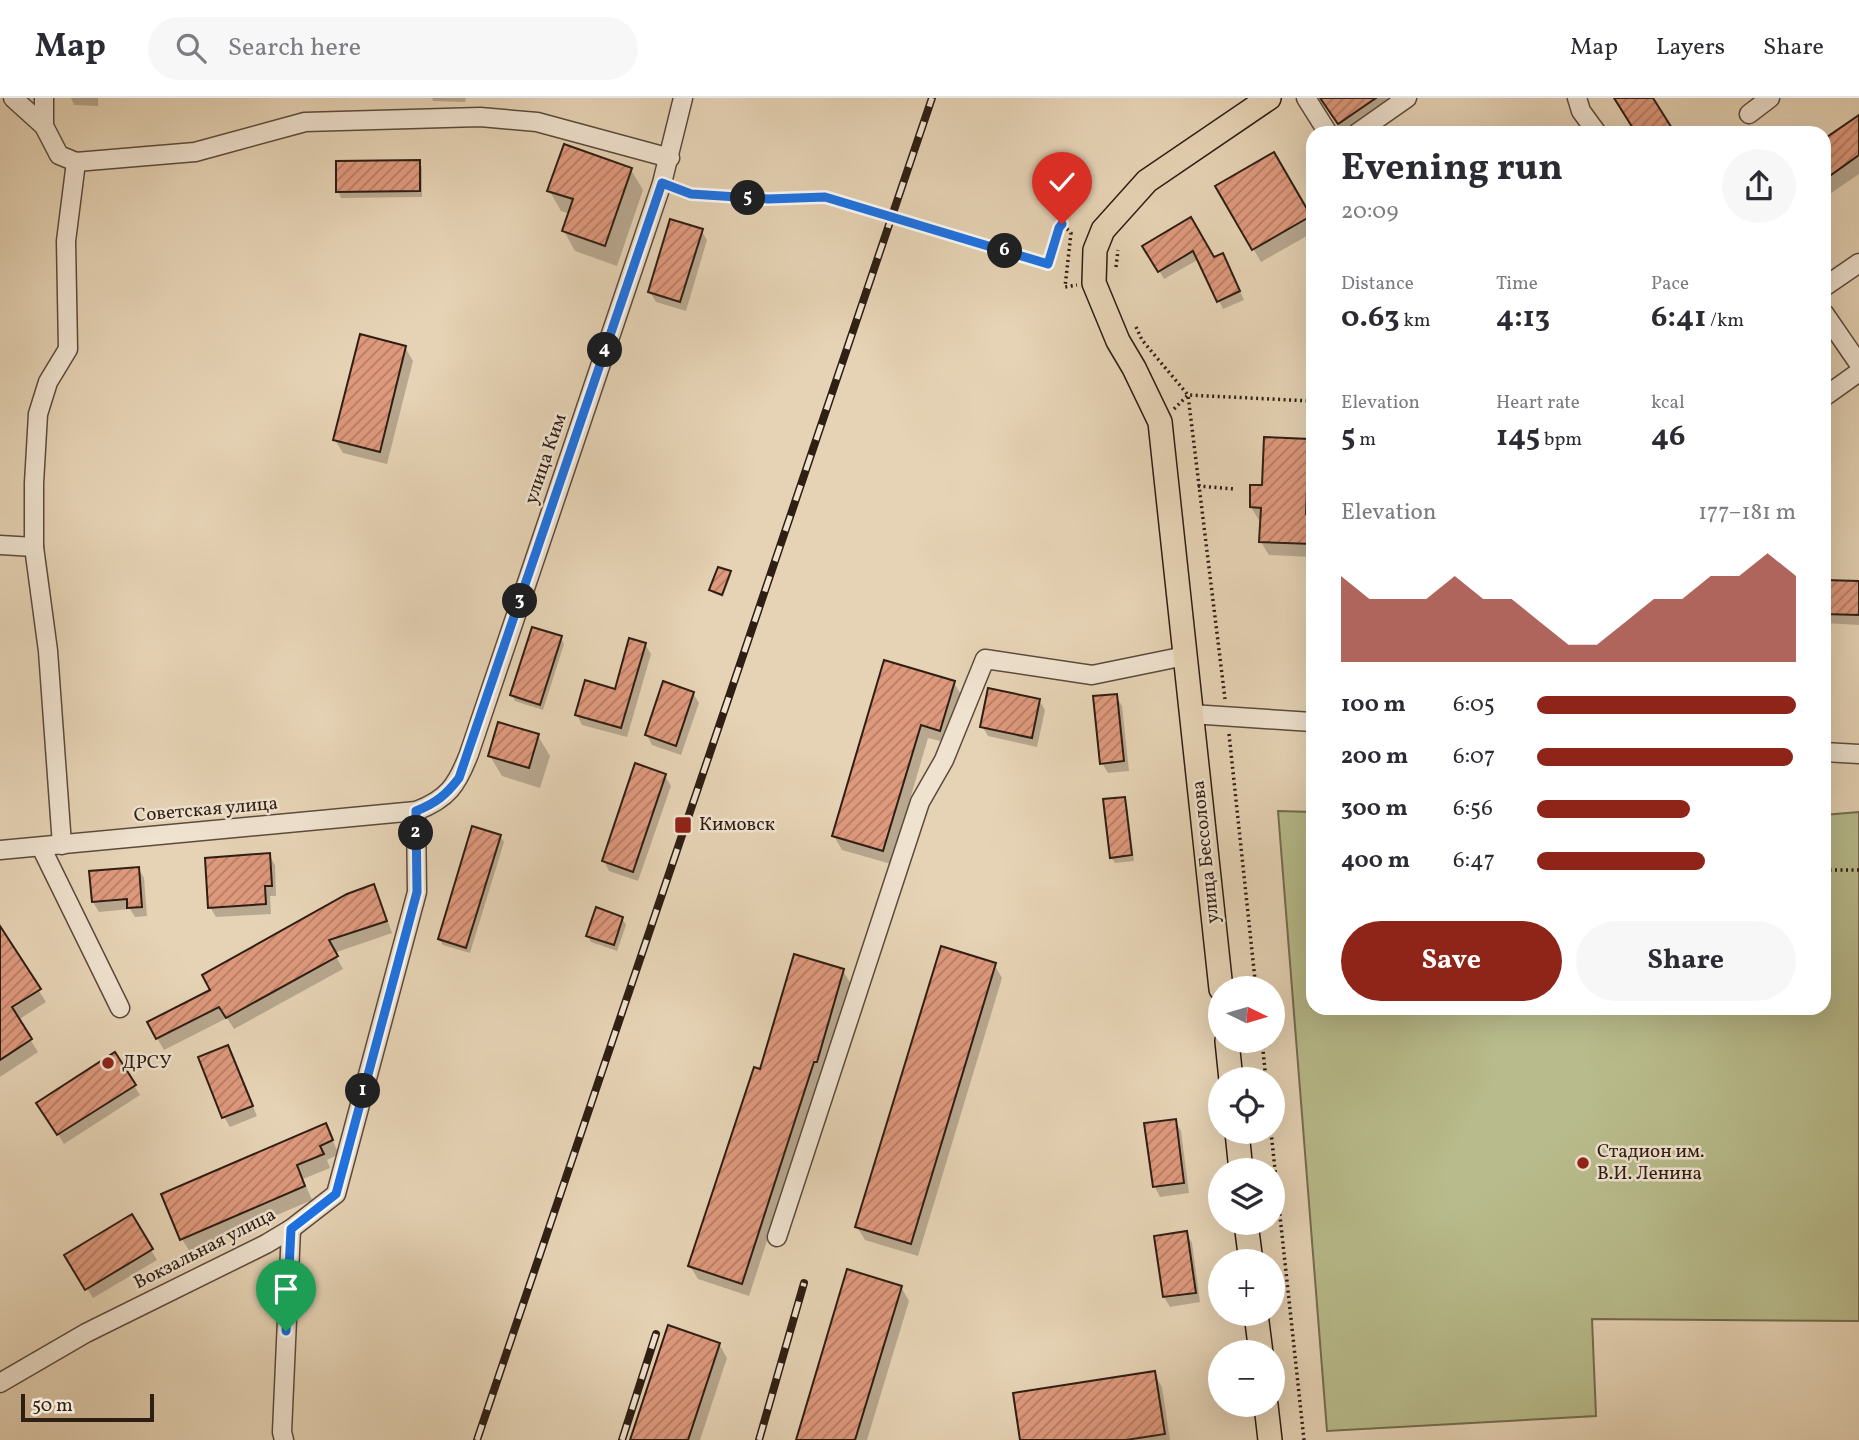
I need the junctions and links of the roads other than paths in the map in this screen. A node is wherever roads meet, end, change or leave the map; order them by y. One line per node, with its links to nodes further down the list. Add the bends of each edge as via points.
1 (13, 98): 10 (street)
2 (44, 98): 10 (street)
3 (683, 98): 14 (street, улица Ким)
4 (1269, 98): 24 (main road, улица Бессолова, via 1147,181 1103,230 1095,250 1094,283 1160,422)
5 (1306, 98): 11 (street)
6 (1407, 98): 12 (street)
7 (1577, 98): 13 (street)
8 (1770, 98): 9 (street)
9 (1749, 114)
10 (44, 125): 15 (street, via 59,155)
11 (1324, 126)
12 (1367, 126)
13 (1592, 126)
14 (670, 158): 15 (street, via 537,122 480,117 304,122 195,152); 29 (street, улица Ким, via 459,778 446,795)
15 (76, 162): 23 (street, via 66,241 68,349 48,383 38,414)
16 (1859, 263): 17 (street)
17 (1831, 282)
18 (1831, 323): 19 (street)
19 (1859, 364)
20 (1859, 372): 21 (street)
21 (1831, 392)
22 (0, 545): 23 (street)
23 (34, 547): 30 (street, via 48,652)
24 (1185, 656): 25 (main road, улица Бессолова); 36 (street, via 1092,675 985,659 944,760 920,802)
25 (1191, 715): 26 (street); 33 (main road, улица Бессолова)
26 (1306, 722)
27 (1831, 752): 28 (street)
28 (1859, 754)
29 (416, 811): 30 (street, Советская улица); 35 (street, Вокзальная улица, via 417,892 336,1194)
30 (62, 845): 31 (street, Советская улица)
31 (41, 847): 32 (street, Советская улица); 34 (street)
32 (0, 850)
33 (1220, 976)
34 (120, 1008)
35 (291, 1229): 37 (street, Вокзальная улица, via 86,1333); 39 (street)
36 (777, 1237)
37 (0, 1383)
38 (1267, 1417): 40 (main road)
39 (284, 1440)
40 (1270, 1440)

